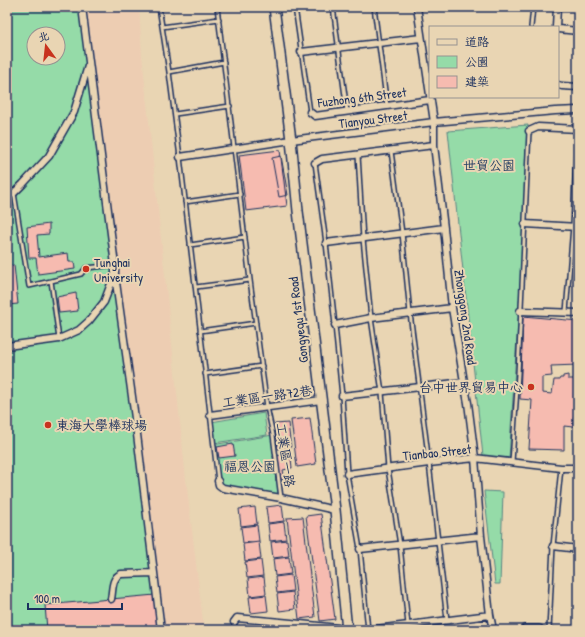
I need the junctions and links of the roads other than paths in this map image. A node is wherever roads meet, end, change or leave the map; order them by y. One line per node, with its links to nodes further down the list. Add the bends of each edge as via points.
1 (82, 7): 22 (street)
2 (159, 7): 14 (lane, 工業區一路72巷)
3 (218, 7): 11 (lane)
4 (274, 7): 37 (street, Gongyequ 1st Road)
5 (295, 7): 20 (lane, Fuzhong 6th Street)
6 (334, 7): 19 (lane)
7 (374, 7): 18 (lane)
8 (417, 7): 17 (street, Zhonggong 2nd Road)
9 (533, 7): 12 (lane)
10 (557, 7): 13 (street)
11 (219, 20): 14 (lane); 21 (lane)
12 (531, 26)
13 (556, 26)
14 (162, 27): 23 (lane, 工業區一路72巷)
15 (559, 29): 16 (street)
16 (578, 31)
17 (421, 38): 18 (street); 26 (street, Zhonggong 2nd Road)
18 (379, 43): 19 (street); 29 (lane)
19 (338, 48): 20 (street); 31 (lane)
20 (302, 52): 32 (lane, Fuzhong 6th Street)
21 (224, 62): 23 (lane); 28 (lane)
22 (89, 63): 44 (street, via 74,112 63,132 49,156); 56 (street)
23 (169, 72): 33 (lane, 工業區一路72巷)
24 (559, 85): 25 (street)
25 (578, 87)
26 (429, 93)
27 (430, 100): 29 (street, Fuzhong 6th Street); 34 (street, Zhonggong 2nd Road)
28 (230, 106): 33 (lane); 39 (lane)
29 (386, 106): 31 (street, Fuzhong 6th Street)
30 (578, 110): 34 (street, Tianyou Street)
31 (347, 111): 32 (street, Fuzhong 6th Street, via 315,116)
32 (310, 112)
33 (175, 114): 42 (lane, 工業區一路72巷)
34 (434, 122): 37 (street, Tianyou Street); 38 (street, Zhonggong 2nd Road)
35 (577, 129): 36 (street, via 538,127); 49 (lane)
36 (529, 131): 48 (lane)
37 (291, 140): 39 (street, Tianyou Street); 78 (street, Gongyequ 1st Road)
38 (434, 145): 40 (street); 50 (street, Zhonggong 2nd Road)
39 (234, 149): 42 (street, Tianyou Street); 45 (lane)
40 (390, 151): 41 (street); 51 (lane)
41 (358, 154): 43 (street, via 322,159); 53 (lane)
42 (180, 157): 47 (lane, 工業區一路72巷)
43 (315, 163): 54 (lane)
44 (14, 193): 46 (street); 59 (lane, via 28,286)
45 (240, 194): 47 (lane); 52 (lane)
46 (7, 197)
47 (185, 202): 55 (lane, 工業區一路72巷)
48 (525, 224): 49 (street); 62 (lane)
49 (575, 226): 63 (lane)
50 (444, 228): 51 (street); 61 (street, Zhonggong 2nd Road)
51 (402, 233): 53 (street); 64 (lane)
52 (245, 237): 55 (lane); 58 (lane, 工業區一路)
53 (363, 239): 54 (street); 66 (lane)
54 (326, 243): 68 (lane)
55 (190, 245): 60 (lane, 工業區一路72巷)
56 (114, 265): 57 (street); 59 (lane, via 86,268 81,274)
57 (115, 274): 70 (street, via 104,302 90,321 79,330); 97 (street)
58 (250, 280): 60 (lane); 67 (lane, 工業區一路)
59 (50, 282): 70 (lane)
60 (196, 287): 69 (lane, 工業區一路72巷)
61 (452, 308): 64 (street); 74 (street, Zhonggong 2nd Road)
62 (520, 311): 63 (street); 82 (lane)
63 (566, 312): 65 (street)
64 (410, 313): 66 (street); 75 (lane)
65 (578, 313)
66 (371, 318): 68 (street); 76 (lane)
67 (256, 323): 69 (lane); 72 (lane, 工業區一路)
68 (335, 325): 77 (lane)
69 (200, 331): 73 (lane, 工業區一路72巷)
70 (59, 339): 71 (street)
71 (7, 346)
72 (262, 366): 73 (lane); 79 (lane, 工業區一路)
73 (205, 374): 80 (lane, 工業區一路72巷)
74 (464, 382): 75 (street); 81 (street, Zhonggong 2nd Road)
75 (419, 387): 76 (street); 83 (lane)
76 (382, 392): 77 (street); 86 (lane)
77 (342, 396): 87 (lane)
78 (321, 400): 79 (street, 工業區一路72巷); 90 (street, Gongyequ 1st Road)
79 (268, 407): 80 (street, 工業區一路72巷); 89 (lane, 工業區一路)
80 (210, 415): 88 (lane)
81 (475, 458): 82 (street, Tianbao Street); 83 (street, Tianbao Street); 91 (street, Zhonggong 2nd Road)
82 (512, 462): 84 (street, Tianbao Street)
83 (429, 463): 86 (street, Tianbao Street); 92 (lane)
84 (561, 468): 85 (street, Tianbao Street); 94 (lane)
85 (578, 468)
86 (388, 469): 87 (street, Tianbao Street); 93 (lane)
87 (347, 474): 95 (lane)
88 (218, 481): 89 (street, via 223,488)
89 (281, 498): 90 (street, 工業區一路)
90 (335, 510): 107 (street, Gongyequ 1st Road)
91 (481, 536): 92 (street); 99 (street, Zhonggong 2nd Road)
92 (439, 540): 93 (street); 100 (lane)
93 (400, 545): 95 (street); 103 (lane)
94 (553, 546): 96 (street); 112 (lane)
95 (360, 549): 108 (lane)
96 (578, 549)
97 (154, 573): 98 (street, via 118,575 114,580); 104 (street)
98 (111, 599)
99 (490, 615): 100 (street); 109 (street, Zhonggong 2nd Road)
100 (447, 620): 103 (street)
101 (234, 622): 102 (street, via 237,618); 105 (lane)
102 (291, 623): 106 (street); 107 (street)
103 (408, 624): 108 (street)
104 (161, 630)
105 (235, 630)
106 (292, 630)
107 (347, 630)
108 (368, 630)
109 (494, 630)
110 (525, 630): 111 (street)
111 (539, 630)
112 (549, 630)

